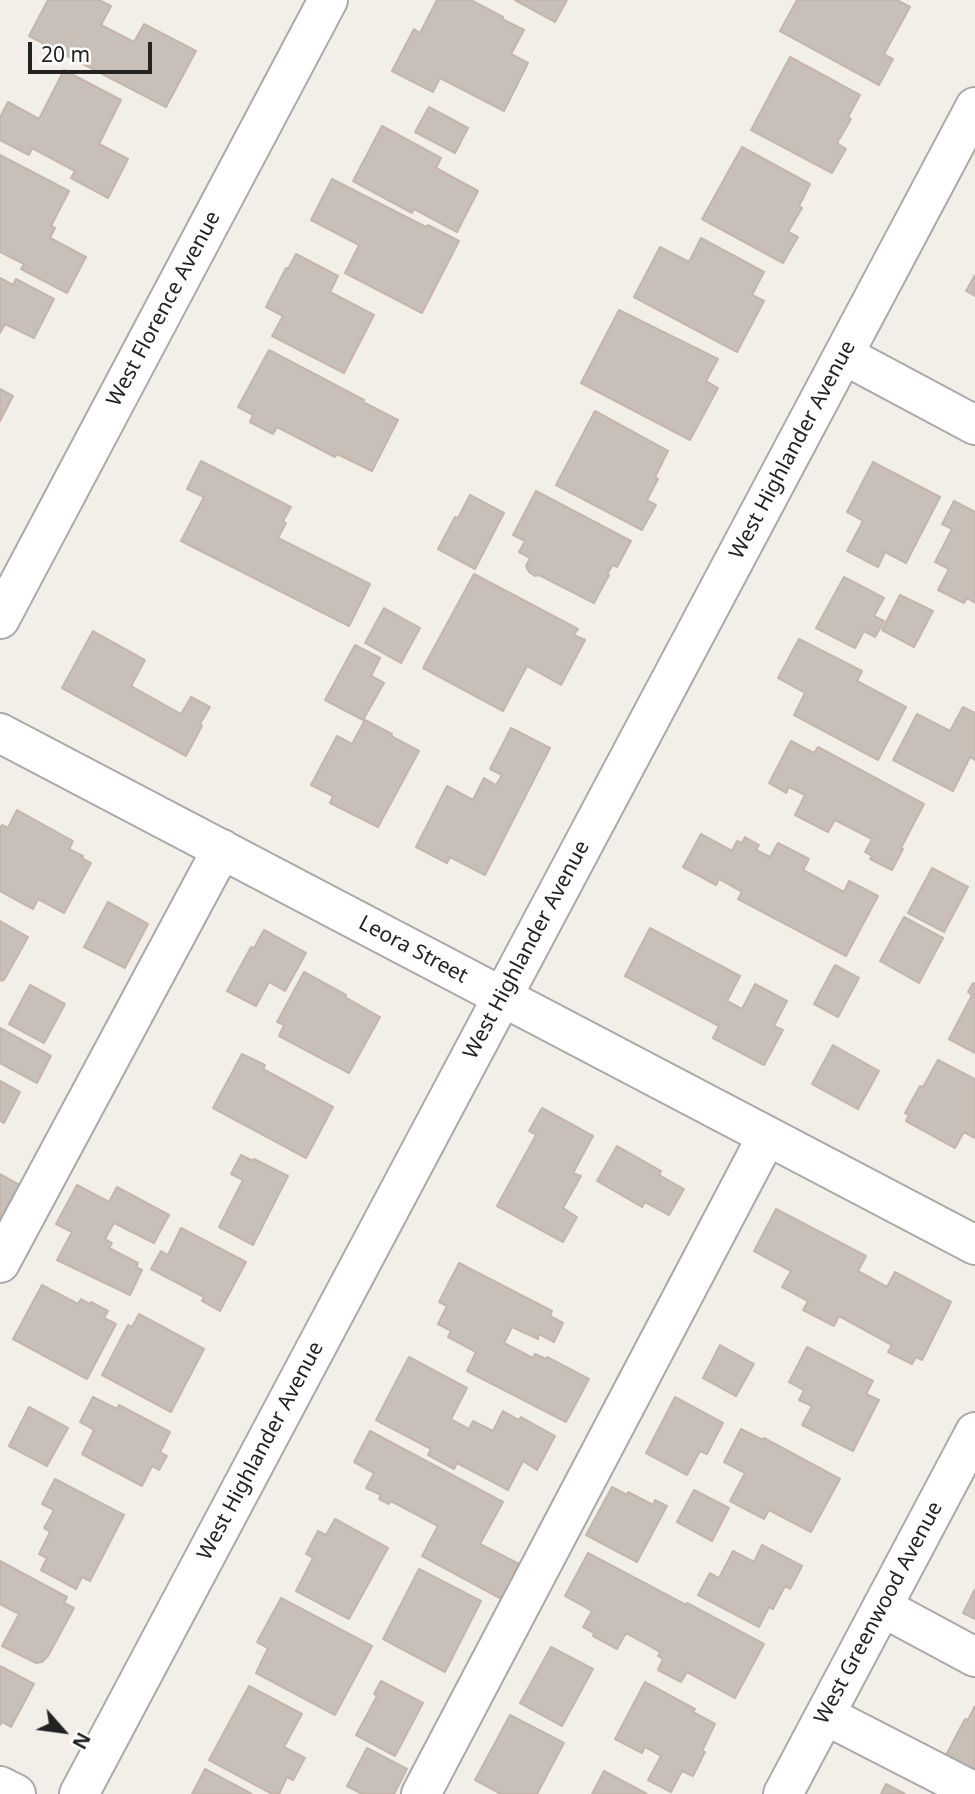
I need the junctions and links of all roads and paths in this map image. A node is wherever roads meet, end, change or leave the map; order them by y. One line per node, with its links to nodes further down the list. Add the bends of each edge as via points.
1 (328, 0): 5 (street, West Florence Avenue)
2 (975, 107): 3 (street, West Highlander Avenue)
3 (844, 355): 4 (street); 8 (street, West Highlander Avenue)
4 (975, 425)
5 (0, 619)
6 (0, 733): 7 (street, Leora Street)
7 (222, 849): 8 (street, Leora Street); 11 (street)
8 (502, 996): 9 (street, Leora Street); 19 (street, West Highlander Avenue)
9 (767, 1136): 10 (street, Leora Street); 20 (street)
10 (975, 1245)
11 (0, 1263)
12 (975, 1432): 13 (street, West Greenwood Avenue)
13 (882, 1607): 14 (street); 15 (street, West Greenwood Avenue)
14 (975, 1657)
15 (825, 1715): 17 (street); 21 (street, West Greenwood Avenue)
16 (0, 1786): 18 (street)
17 (975, 1792)
18 (16, 1794)
19 (79, 1794)
20 (421, 1794)
21 (783, 1794)

